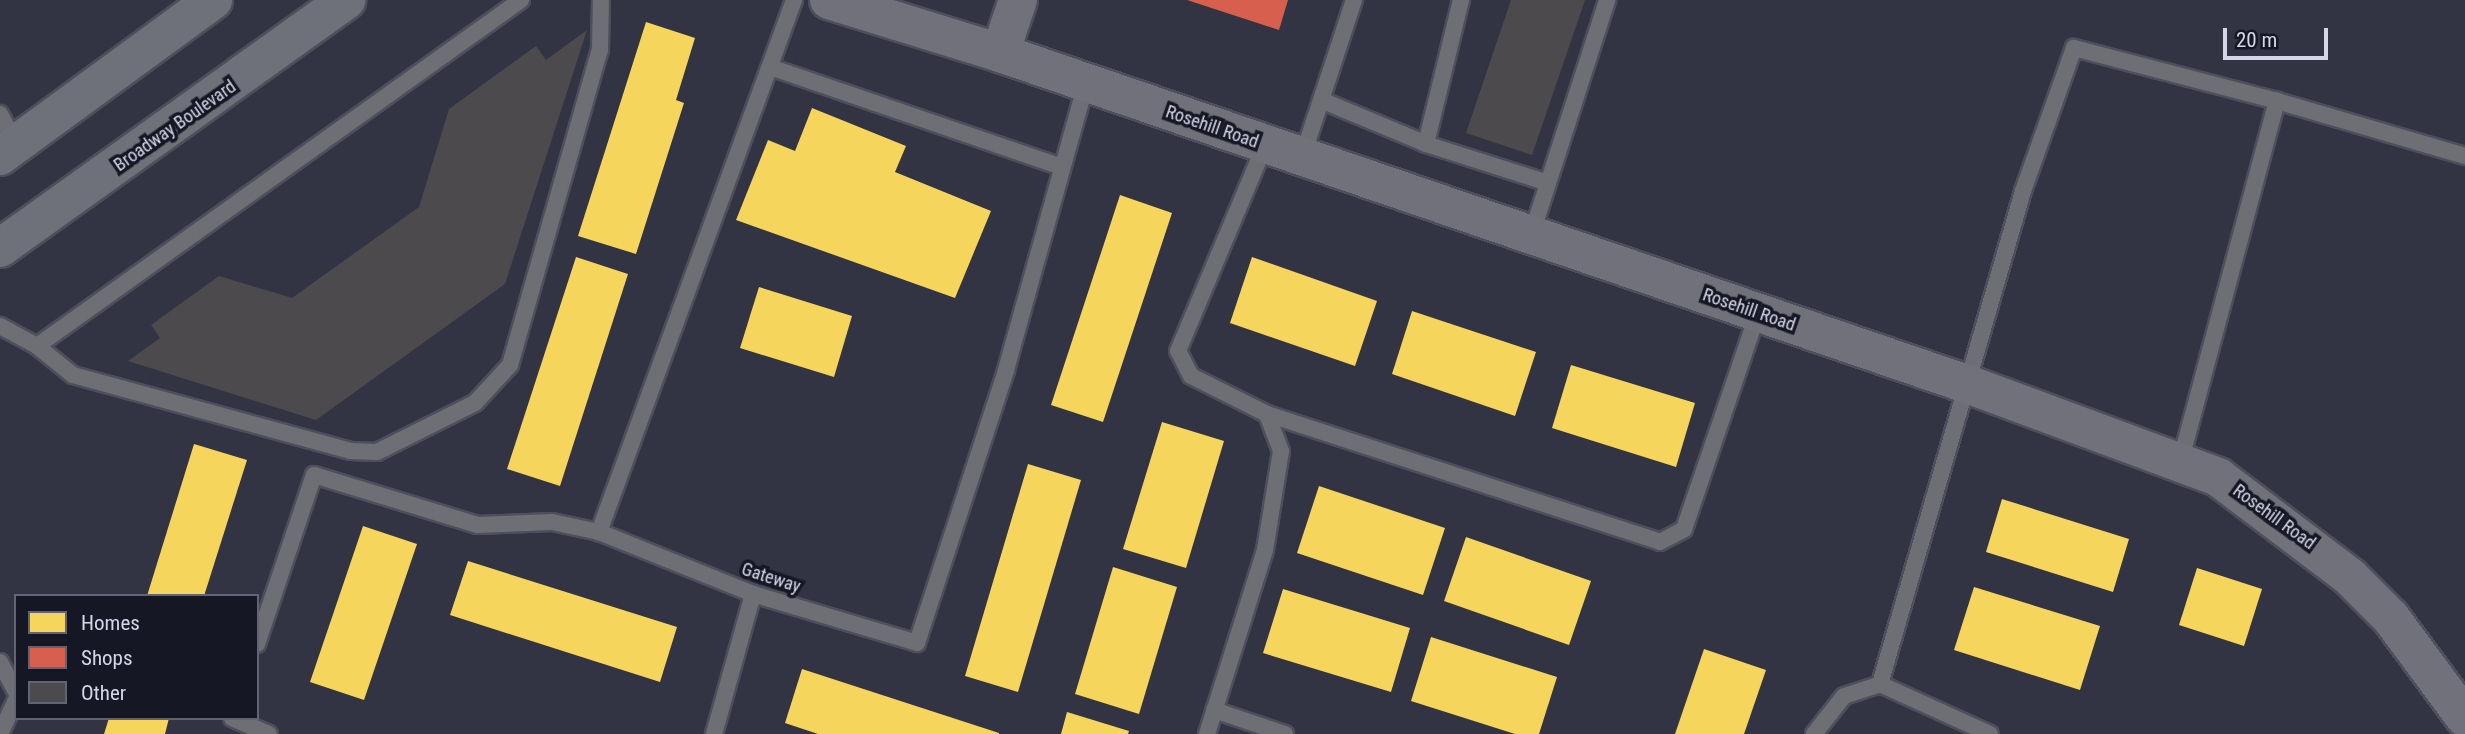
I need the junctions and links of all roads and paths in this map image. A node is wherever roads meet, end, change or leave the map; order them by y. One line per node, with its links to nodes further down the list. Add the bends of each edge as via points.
1 (213, 0): 16 (main road)
2 (346, 0): 24 (main road, Broadway Boulevard)
3 (521, 0): 27 (lane)
4 (601, 0): 27 (lane, via 600,50 510,365 475,403 377,452 351,452 73,375)
5 (794, 0): 12 (lane)
6 (829, 0): 11 (street, Rosehill Road)
7 (1018, 0): 11 (street)
8 (1354, 0): 14 (lane)
9 (1461, 0): 17 (lane)
10 (1607, 0): 22 (lane)
11 (1000, 53): 13 (street, Rosehill Road)
12 (769, 67): 21 (lane); 31 (lane)
13 (1086, 83): 18 (street, Rosehill Road); 21 (lane, Gateway)
14 (1321, 100): 17 (lane); 20 (lane)
15 (2277, 101): 19 (lane); 28 (lane, via 2074,48 2023,191); 30 (lane)
16 (5, 138)
17 (1426, 144): 22 (lane)
18 (1265, 145): 20 (street, Rosehill Road); 29 (lane, via 1178,351 1191,376)
19 (2465, 156)
20 (1302, 158): 23 (street, Rosehill Road)
21 (1062, 167): 32 (lane, Gateway, via 1006,370 917,643)
22 (1548, 183): 23 (lane)
23 (1531, 236): 25 (street, Rosehill Road)
24 (0, 248)
25 (1758, 313): 28 (street, Rosehill Road); 29 (lane, via 1684,529 1660,542)
26 (0, 326): 27 (lane)
27 (37, 346)
28 (1967, 384): 30 (street, Rosehill Road); 35 (lane)
29 (1268, 414): 38 (lane, via 1281,451 1265,550)
30 (2181, 459): 39 (street, Rosehill Road, via 2257,503 2350,578 2391,618)
31 (599, 532): 32 (lane, Gateway); 33 (lane, Gateway, via 552,522 478,525 314,475)
32 (753, 594): 43 (lane)
33 (259, 638)
34 (0, 662): 36 (lane)
35 (1880, 684): 46 (lane, via 1844,696); 47 (lane)
36 (14, 688)
37 (14, 704): 41 (lane)
38 (1214, 710): 44 (lane); 45 (lane)
39 (2465, 718)
40 (237, 720): 42 (lane)
41 (0, 734)
42 (269, 734)
43 (714, 734)
44 (1207, 734)
45 (1285, 734)
46 (1814, 734)
47 (1990, 734)

